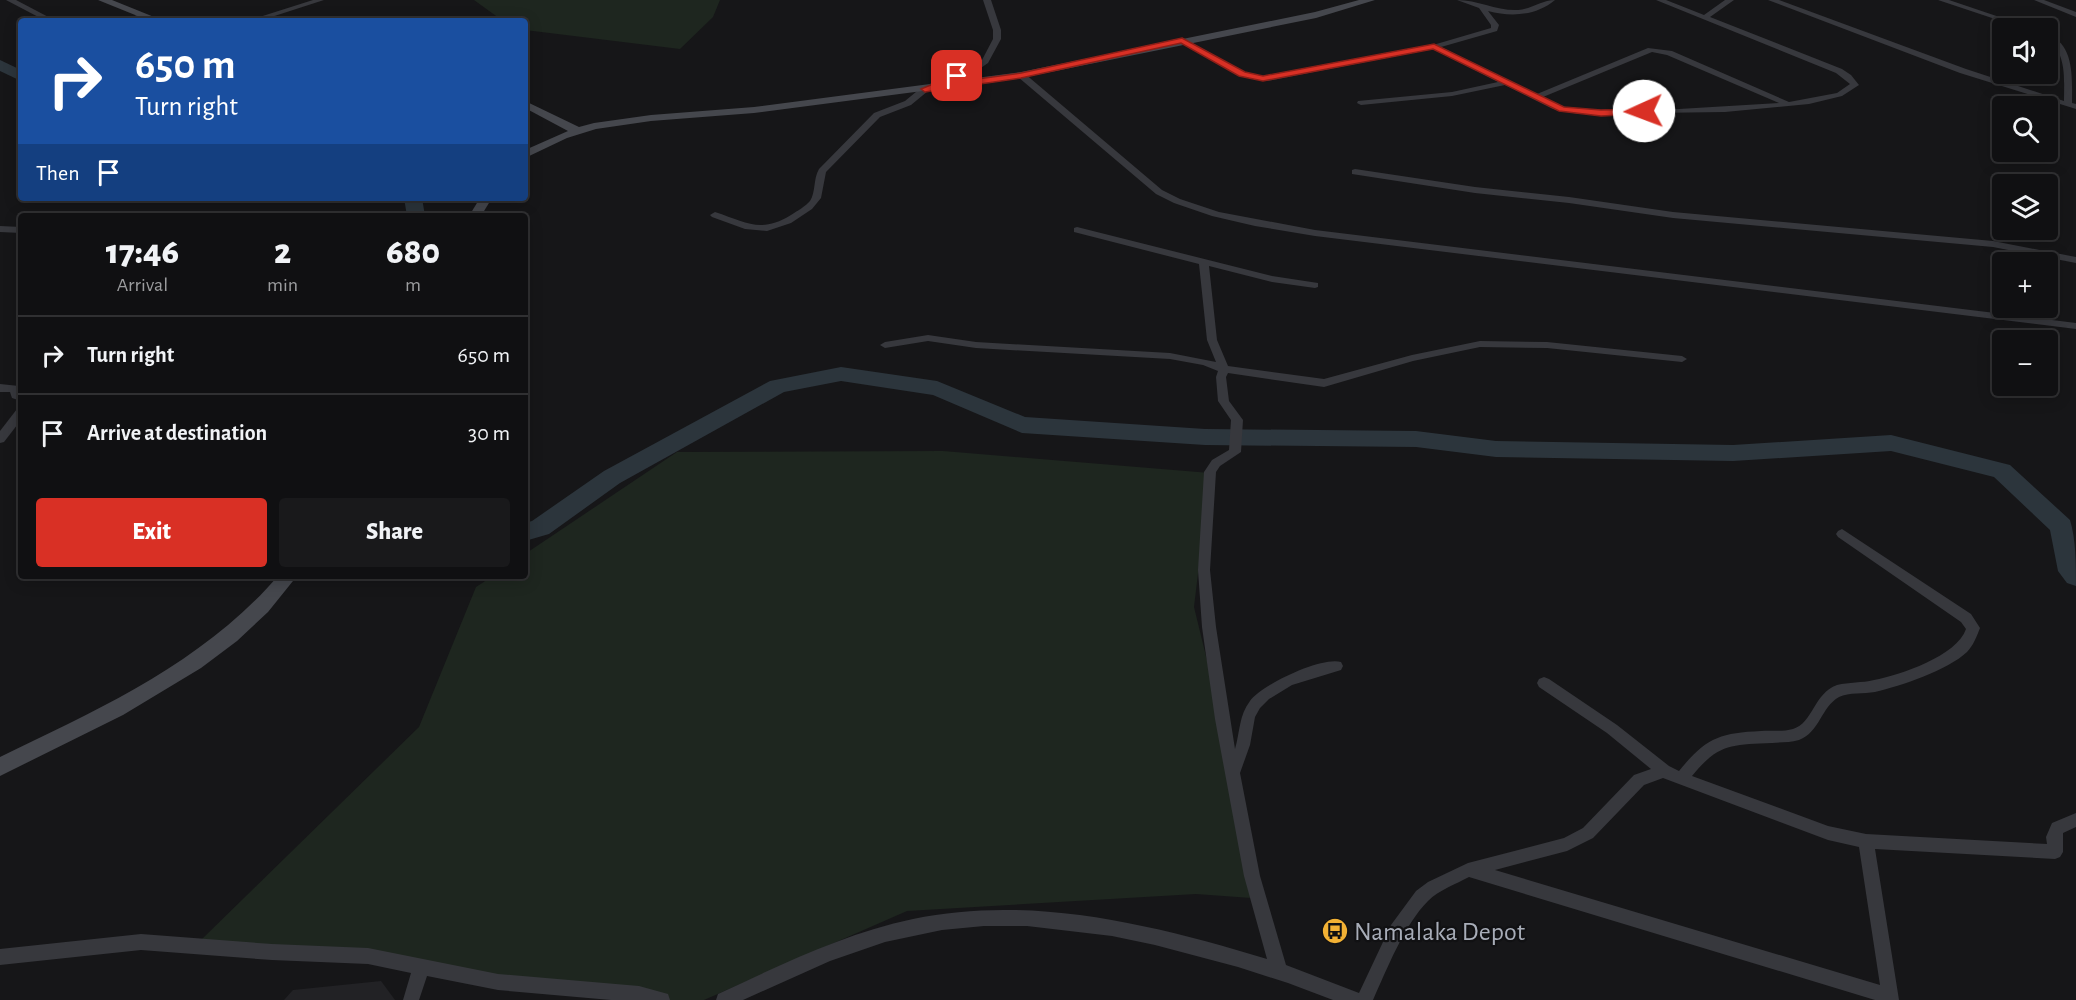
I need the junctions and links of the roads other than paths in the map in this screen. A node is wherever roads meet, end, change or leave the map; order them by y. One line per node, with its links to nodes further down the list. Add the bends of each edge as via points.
1 (10, 0): 17 (street)
2 (103, 0): 14 (street)
3 (320, 0): 20 (street)
4 (987, 0): 28 (street, via 998,39 988,57 972,70)
5 (1370, 0): 22 (street, via 1316,15)
6 (1461, 0): 13 (street)
7 (1551, 0): 13 (street, via 1512,13)
8 (1660, 0): 16 (street)
9 (1730, 0): 16 (street)
10 (1772, 0): 32 (street, via 1963,71)
11 (1941, 0): 21 (street)
12 (2038, 0): 15 (street)
13 (1482, 7): 24 (street, via 1495,25 1492,30)
14 (141, 15): 18 (street); 19 (street)
15 (2076, 15)
16 (1706, 17): 31 (street, via 1839,71 1855,85 1843,94)
17 (46, 18)
18 (134, 18)
19 (150, 18)
20 (261, 18)
21 (1997, 18)
22 (1182, 41): 24 (street, via 1242,74 1263,79); 26 (street)
23 (2058, 44): 25 (street)
24 (1434, 46): 27 (street)
25 (2072, 67): 32 (street)
26 (1021, 75): 28 (street); 44 (street, via 1160,192 1196,208 1237,219 1450,251)
27 (1507, 82): 29 (street); 30 (street, via 1452,94)
28 (925, 89): 34 (street, via 651,118); 37 (street, via 908,103 877,115 822,171 815,201 783,224 754,228)
29 (1536, 97): 31 (street, via 1578,112); 31 (street, via 1651,50 1669,53)
30 (1361, 103)
31 (1792, 105)
32 (2072, 105)
33 (528, 106): 34 (street)
34 (577, 131): 35 (street)
35 (528, 153)
36 (1355, 172): 41 (street, via 1673,215 1993,244)
37 (715, 215)
38 (0, 230): 39 (street)
39 (18, 230)
40 (1077, 230): 42 (street)
41 (2076, 259)
42 (1204, 263): 43 (street); 47 (street, via 1212,340)
43 (1315, 285)
44 (2076, 326)
45 (885, 345): 47 (street, via 928,338 976,345 1170,356)
46 (1682, 359): 47 (street, via 1503,343 1436,352 1324,383)
47 (1224, 369): 58 (street, via 1224,401 1237,420 1236,445 1234,452 1216,463 1210,472 1204,570 1209,627)
48 (0, 388): 49 (street, via 15,389)
49 (18, 396)
50 (18, 416): 51 (street)
51 (0, 439)
52 (1842, 534): 59 (street, via 1966,618 1973,628 1970,637 1962,649 1943,660 1878,686 1839,691 1830,696 1801,733 1715,743)
53 (285, 579): 56 (street, via 261,607 201,658 93,720)
54 (1336, 666): 58 (street, via 1296,677 1255,704)
55 (1544, 683): 57 (street, via 1612,729)
56 (0, 767)
57 (1664, 771): 59 (street); 62 (street, via 1639,780 1588,833 1567,844)
58 (1233, 773): 65 (street, via 1252,876)
59 (1681, 779): 61 (street, via 1828,833)
60 (2076, 820): 61 (street, via 2057,828 2055,852)
61 (1866, 841): 67 (street)
62 (1468, 870): 67 (street); 72 (street, via 1434,886 1413,906)
63 (0, 957): 64 (street, via 141,942 368,956)
64 (422, 967): 68 (street); 69 (street, via 498,982 639,994)
65 (1280, 971): 66 (street); 70 (street, via 1127,932 1042,919 973,919 881,936)
66 (1322, 994): 71 (street)
67 (1890, 998)
68 (411, 1000)
69 (662, 1000)
70 (724, 1000)
71 (1355, 1000)
72 (1364, 1000)

